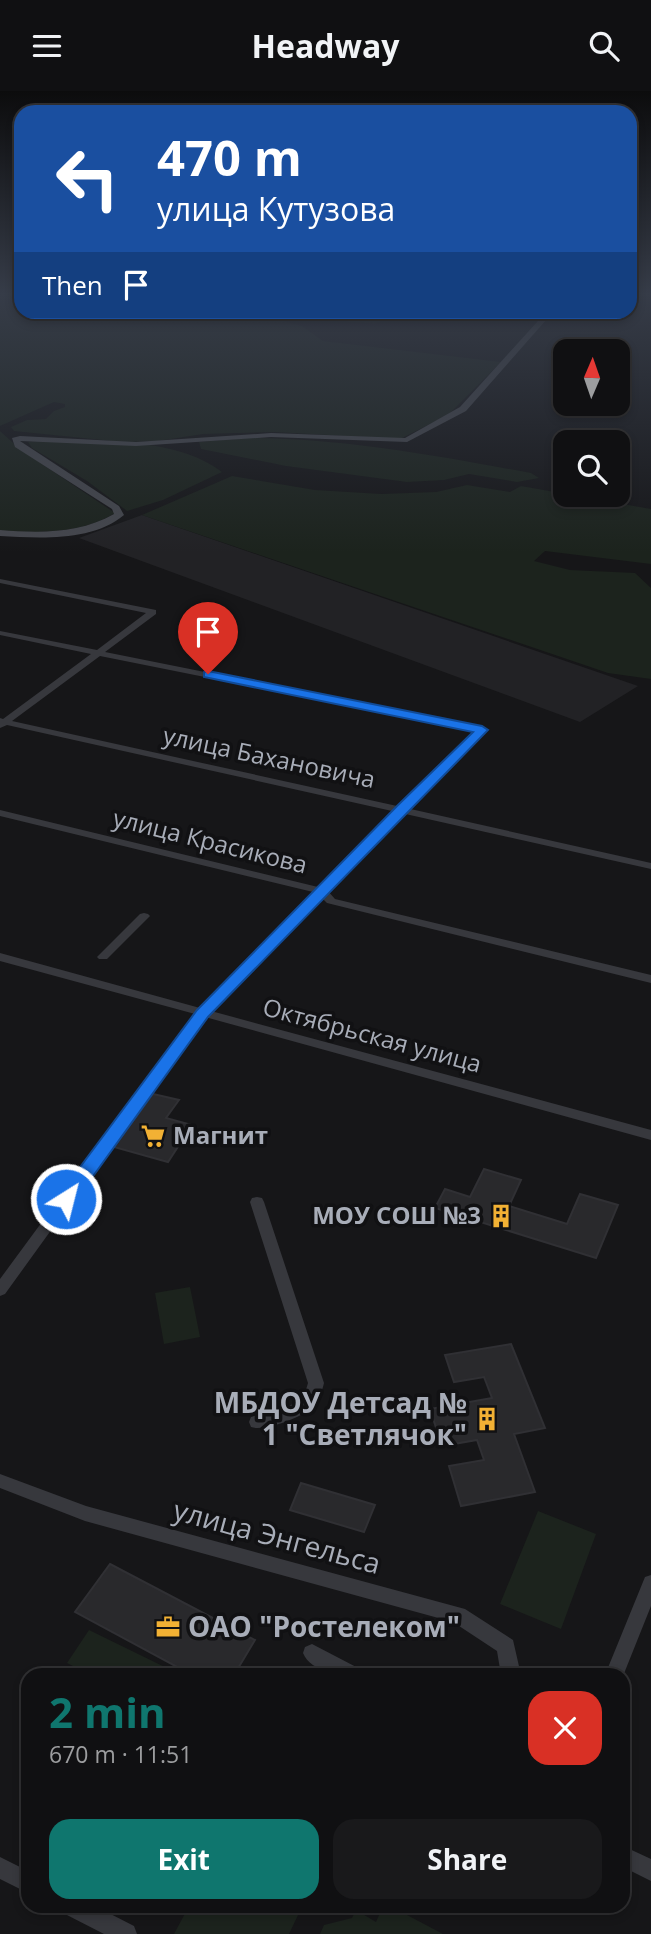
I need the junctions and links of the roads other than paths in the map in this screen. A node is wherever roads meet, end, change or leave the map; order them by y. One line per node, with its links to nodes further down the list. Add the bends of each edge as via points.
1 (489, 380): 2 (street, via 463,409 407,440 271,435 136,444 20,438 15,440 18,445 116,508 119,515 106,523 62,533)
2 (0, 533)
3 (0, 581): 5 (street, via 153,612)
4 (0, 633): 5 (street)
5 (99, 652): 6 (street); 7 (street)
6 (2, 723): 8 (street, улица Бахановича)
7 (482, 730): 8 (street)
8 (401, 809): 10 (street, улица Бахановича); 11 (street)
9 (0, 813): 11 (street, улица Красикова)
10 (651, 866)
11 (322, 891): 15 (street, улица Красикова, via 331,901); 16 (street)
12 (144, 916): 14 (street)
13 (0, 957): 16 (street, Октябрьская улица)
14 (103, 957)
15 (651, 979)
16 (202, 1013): 17 (street, Октябрьская улица); 19 (street)
17 (651, 1135)
18 (257, 1202): 20 (street, via 316,1383 303,1408)
19 (0, 1290)
20 (257, 1422)
21 (0, 1481): 25 (street, улица Энгельса, via 85,1513 458,1615 506,1646)
22 (651, 1583): 26 (street)
23 (312, 1653): 24 (street)
24 (340, 1668)
25 (510, 1668)
26 (617, 1668)
27 (630, 1860): 29 (street)
28 (0, 1868): 30 (street)
29 (651, 1870)
30 (21, 1878)
31 (86, 1913): 32 (street)
32 (127, 1934)

